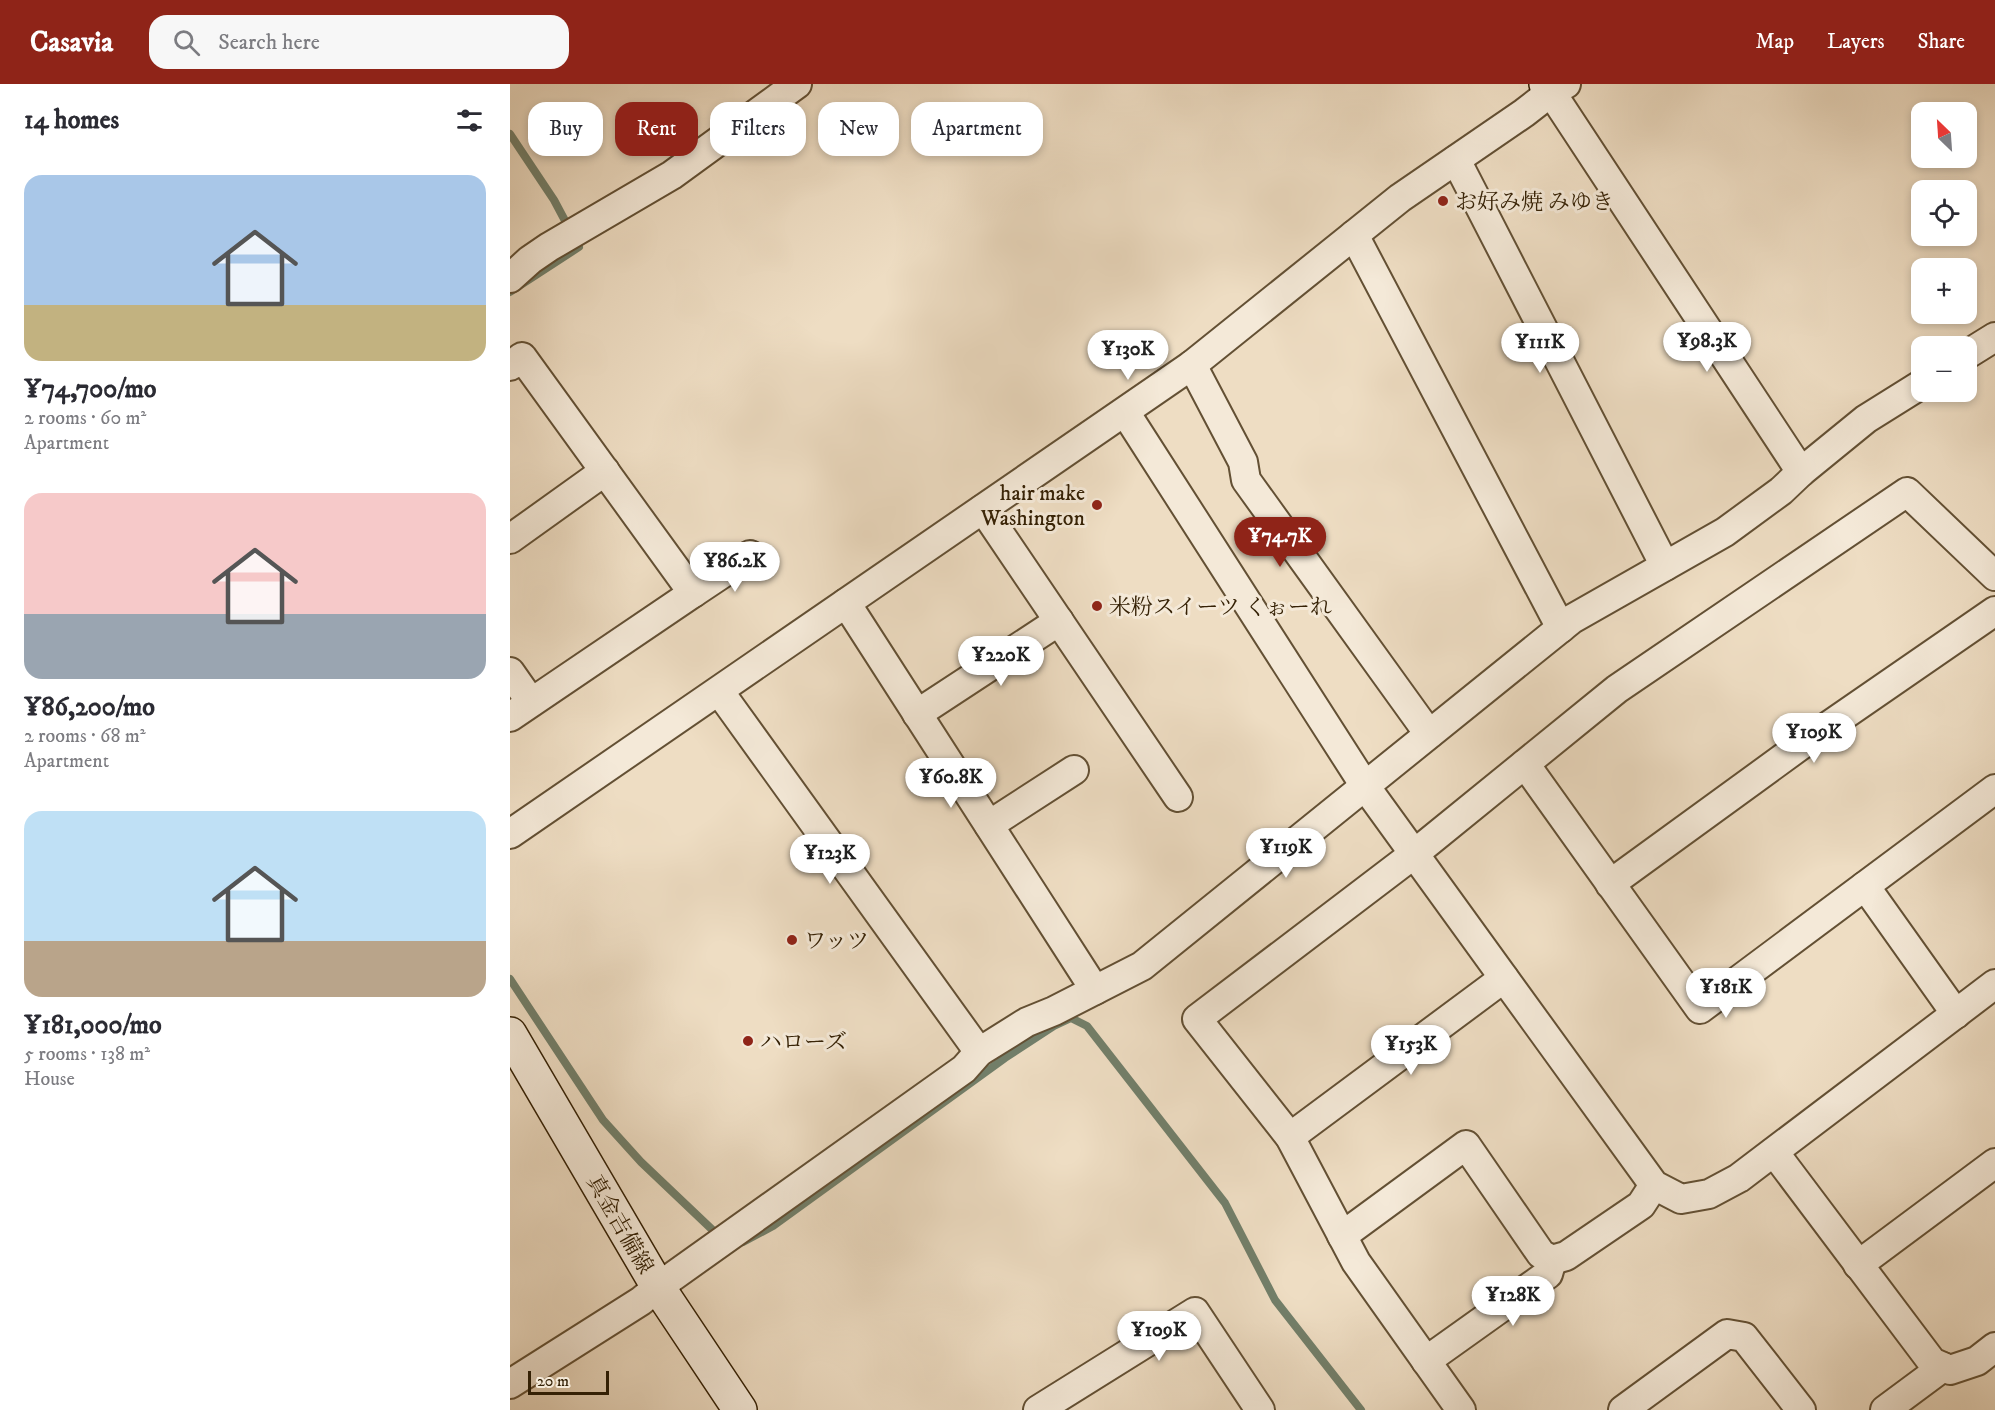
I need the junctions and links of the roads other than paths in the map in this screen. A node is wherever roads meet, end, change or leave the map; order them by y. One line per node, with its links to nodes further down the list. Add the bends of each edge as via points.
1 (797, 84): 5 (street, via 672,175 530,260)
2 (1554, 87): 3 (street); 13 (street)
3 (1456, 160): 4 (street); 17 (street)
4 (1354, 235): 8 (street); 23 (street)
5 (510, 278)
6 (1995, 337): 7 (street)
7 (1977, 348)
8 (1192, 365): 11 (street); 28 (street, via 1243,462 1246,480)
9 (510, 366): 12 (street, via 522,357)
10 (1911, 391): 13 (street, via 1866,419)
11 (1125, 412): 14 (street); 31 (street)
12 (605, 471): 15 (street); 19 (street)
13 (1801, 472): 17 (street, via 1725,532)
14 (984, 509): 20 (street); 22 (street)
15 (510, 539)
16 (750, 555): 19 (street)
17 (1665, 566): 23 (street)
18 (1995, 576): 29 (street, via 1907,492 1617,689)
19 (693, 593): 26 (street)
20 (846, 603): 25 (street); 27 (street)
21 (1995, 611): 37 (street)
22 (1059, 621): 27 (street); 33 (street)
23 (1561, 628): 28 (street)
24 (510, 672): 26 (street)
25 (719, 691): 35 (street); 44 (street)
26 (521, 709)
27 (917, 714): 34 (street)
28 (1429, 734): 31 (street)
29 (1525, 764): 36 (street); 37 (street)
30 (1074, 770): 34 (street)
31 (1365, 786): 36 (street); 41 (street, via 1142,966)
32 (1995, 789): 38 (street)
33 (1178, 797)
34 (989, 825): 41 (street)
35 (510, 834)
36 (1414, 854): 39 (street); 45 (street, via 1197,1019)
37 (1610, 884): 38 (street, via 1700,1009)
38 (1865, 886): 42 (street)
39 (1504, 978): 45 (street); 48 (street)
40 (1995, 984): 42 (street)
41 (1095, 990): 44 (street, via 1027,1022)
42 (1956, 1014): 46 (street)
43 (510, 1034): 52 (main road, 真金吉備線)
44 (979, 1052): 52 (street, via 964,1070)
45 (1290, 1137): 49 (street)
46 (1774, 1152): 48 (street, via 1709,1194 1681,1199); 51 (street)
47 (1995, 1163): 51 (street)
48 (1654, 1185): 50 (street, via 1641,1205 1566,1256)
49 (1342, 1236): 50 (street, via 1466,1145 1541,1254); 54 (street)
50 (1552, 1260): 54 (street, via 1548,1274)
51 (1858, 1265): 55 (street, via 1932,1362)
52 (658, 1287): 56 (street); 58 (main road, 真金吉備線)
53 (1995, 1347): 55 (street, via 1977,1360 1950,1370)
54 (1425, 1360): 61 (street)
55 (1943, 1366): 57 (street)
56 (510, 1384)
57 (1892, 1408)
58 (740, 1410)
59 (1038, 1410): 60 (street, via 1195,1312)
60 (1260, 1410)
61 (1461, 1410)
62 (1623, 1410): 63 (street, via 1727,1334 1744,1337)
63 (1801, 1410)

